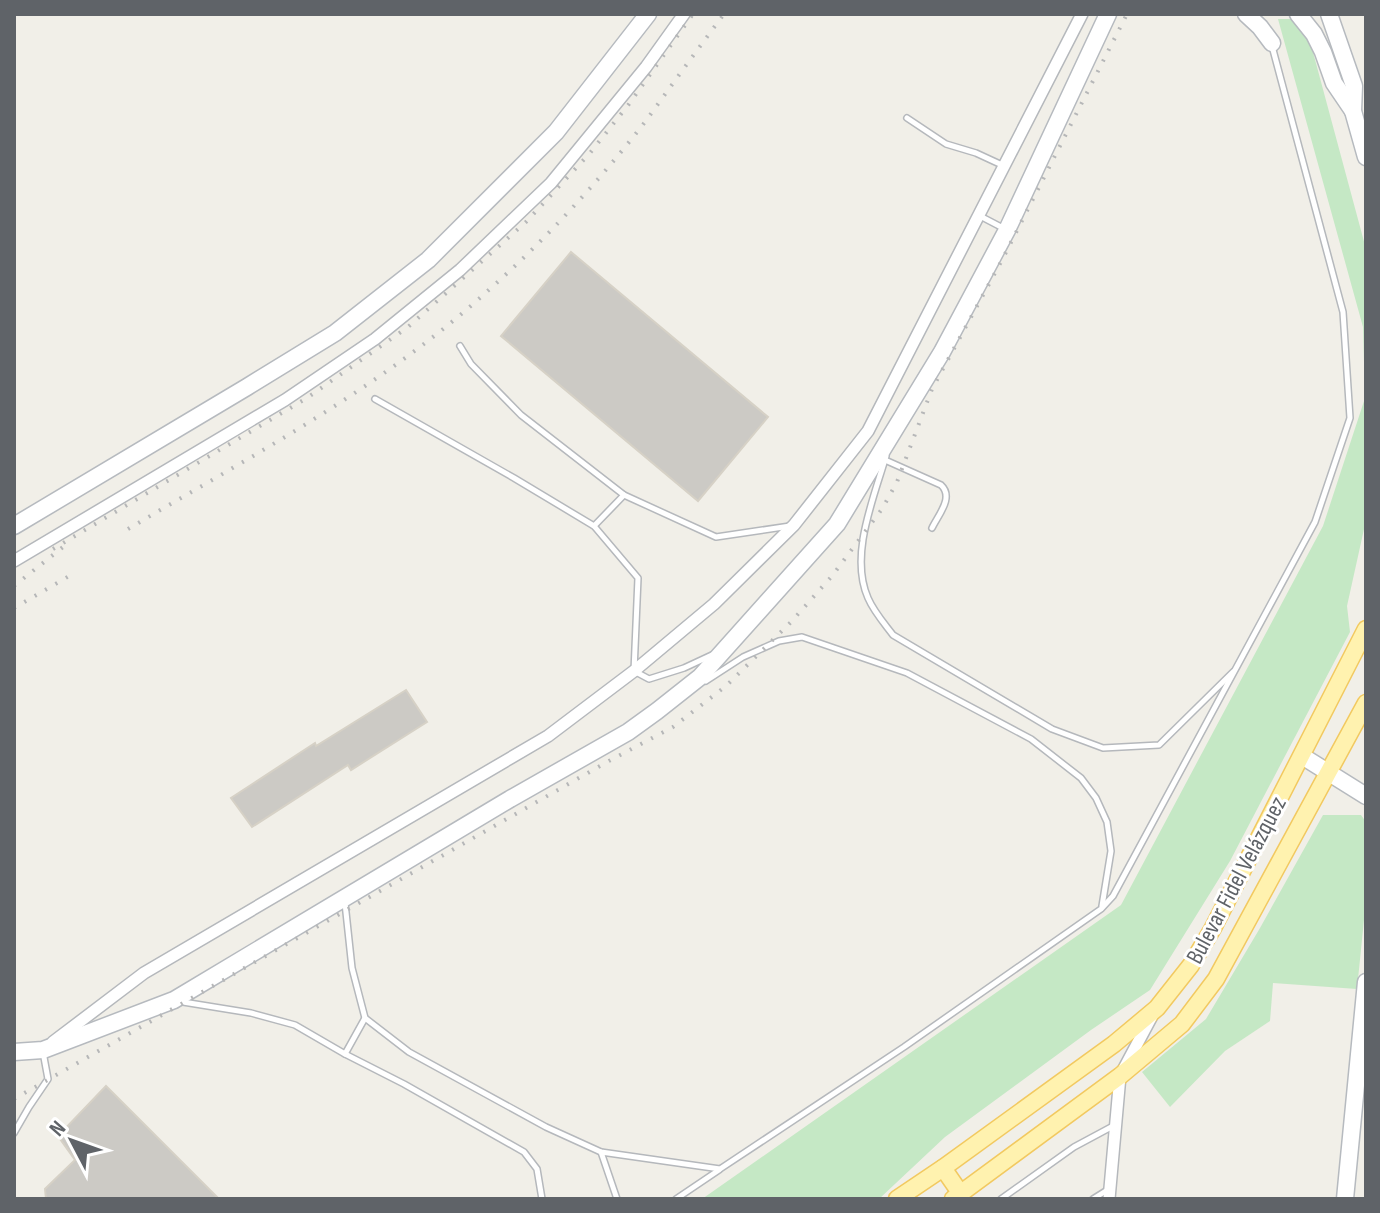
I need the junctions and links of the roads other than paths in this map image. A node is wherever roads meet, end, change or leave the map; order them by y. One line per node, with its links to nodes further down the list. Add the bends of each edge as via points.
1 (648, 14): 23 (street, via 556,132 428,260 335,333)
2 (684, 14): 26 (street, via 551,183 460,270 375,339 285,400)
3 (1082, 14): 14 (street)
4 (1121, 14): 8 (street)
5 (1246, 14): 9 (street)
6 (1298, 14): 10 (street, via 1314,34 1334,83)
7 (1329, 14): 10 (street, via 1354,86)
8 (1105, 21): 16 (street)
9 (1270, 36): 29 (lane, via 1343,312 1350,418 1315,522)
10 (1353, 111): 12 (street)
11 (907, 118): 14 (lane, via 946,144)
12 (1363, 134): 13 (street)
13 (1366, 157)
14 (1005, 166): 15 (street)
15 (979, 216): 16 (lane); 22 (street, via 868,431)
16 (1007, 230): 19 (street)
17 (460, 346): 21 (lane, via 521,415)
18 (375, 399): 24 (lane)
19 (893, 432): 20 (lane); 28 (street, via 837,524)
20 (885, 460): 25 (lane, via 946,490); 29 (lane, via 861,553 867,597 879,617 893,635 1052,729 1103,748 1159,745)
21 (624, 495): 22 (lane, via 716,537); 24 (lane)
22 (794, 525): 30 (street, via 714,604)
23 (14, 526)
24 (594, 526): 30 (lane, via 638,578)
25 (932, 528)
26 (14, 561)
27 (1366, 629): 33 (main road, Bulevar Fidel Velázquez)
28 (727, 647): 30 (lane, via 649,679); 32 (street)
29 (1239, 665): 37 (lane, via 1113,896)
30 (634, 671): 42 (street, via 548,736 144,973)
31 (1366, 703): 34 (main road, Bulevar Fidel Velázquez)
32 (657, 711): 36 (street); 37 (lane, via 743,657 802,637 907,673 1031,739 1081,778 1107,822 1111,851)
33 (1302, 756): 34 (street); 40 (main road, Bulevar Fidel Velázquez, via 1213,928)
34 (1329, 771): 35 (street); 45 (main road, Bulevar Fidel Velázquez, via 1216,979 1182,1024)
35 (1366, 796)
36 (344, 898): 39 (street); 41 (lane, via 352,968)
37 (1101, 909): 50 (lane)
38 (1366, 982): 59 (street)
39 (174, 1000): 42 (street); 44 (lane, via 295,1025)
40 (1157, 1008): 45 (street); 49 (main road, Bulevar Fidel Velázquez)
41 (365, 1018): 44 (lane); 48 (lane, via 409,1052)
42 (43, 1050): 43 (street); 47 (lane, via 48,1079)
43 (14, 1052)
44 (345, 1054): 53 (lane, via 524,1152 537,1169)
45 (1120, 1076): 46 (street); 52 (main road, Bulevar Fidel Velázquez)
46 (1116, 1125): 51 (street); 57 (lane, via 1074,1147)
47 (14, 1133)
48 (601, 1152): 50 (lane); 54 (lane)
49 (943, 1168): 52 (main road); 56 (main road, Bulevar Fidel Velázquez)
50 (720, 1169): 55 (lane)
51 (1110, 1194): 58 (lane)
52 (957, 1196)
53 (542, 1199)
54 (617, 1199)
55 (676, 1199)
56 (897, 1199)
57 (1001, 1199)
58 (1093, 1199)
59 (1345, 1199)

